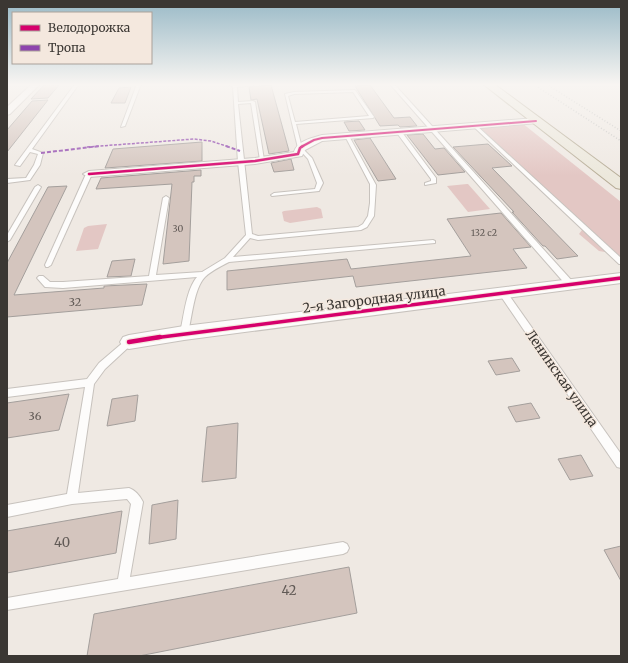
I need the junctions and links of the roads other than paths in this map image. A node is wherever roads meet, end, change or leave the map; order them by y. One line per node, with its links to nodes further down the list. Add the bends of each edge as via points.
1 (54, 115): 17 (lane)
2 (127, 115): 11 (lane)
3 (237, 115): 19 (lane)
4 (255, 115): 18 (lane)
5 (292, 115): 10 (lane)
6 (371, 115): 10 (lane, via 372,117)
7 (420, 115): 13 (lane)
8 (528, 115): 9 (main road)
9 (536, 121): 12 (street); 24 (main road)
10 (294, 123): 16 (lane)
11 (123, 126)
12 (476, 126): 13 (street); 32 (lane)
13 (432, 129): 14 (street); 38 (lane)
14 (399, 132): 15 (street); 23 (lane, via 434,179 434,182)
15 (347, 136): 16 (street, via 314,140); 28 (lane, via 373,184 373,212 370,222 359,229 258,238)
16 (300, 148): 18 (street, via 298,154); 26 (lane, via 310,158 320,183 319,187 317,190)
17 (29, 150): 20 (lane); 22 (lane, via 41,153 28,179)
18 (262, 160): 19 (street)
19 (241, 162): 21 (street); 28 (lane)
20 (18, 165)
21 (89, 174): 33 (lane)
22 (7, 180)
23 (427, 184)
24 (621, 185)
25 (38, 187): 29 (lane)
26 (274, 195)
27 (166, 198): 36 (lane)
28 (250, 235): 31 (lane)
29 (7, 240)
30 (434, 242): 31 (lane)
31 (227, 260): 34 (lane)
32 (621, 262)
33 (48, 265)
34 (203, 274): 36 (lane); 40 (lane, via 196,283 191,297)
35 (40, 278): 36 (lane, via 48,285 63,285)
36 (152, 278)
37 (621, 278): 38 (street, 2-я Загородная улица)
38 (570, 284): 39 (street, 2-я Загородная улица)
39 (503, 293): 40 (street, 2-я Загородная улица); 44 (lane, Ленинская улица)
40 (184, 333): 41 (street, 2-я Загородная улица)
41 (129, 342): 42 (lane, via 102,366)
42 (90, 383): 43 (lane); 45 (lane)
43 (7, 393)
44 (621, 463)
45 (72, 499): 46 (lane); 48 (lane, via 129,493 137,502)
46 (7, 511)
47 (343, 548): 48 (lane)
48 (123, 585): 49 (lane)
49 (7, 604)

